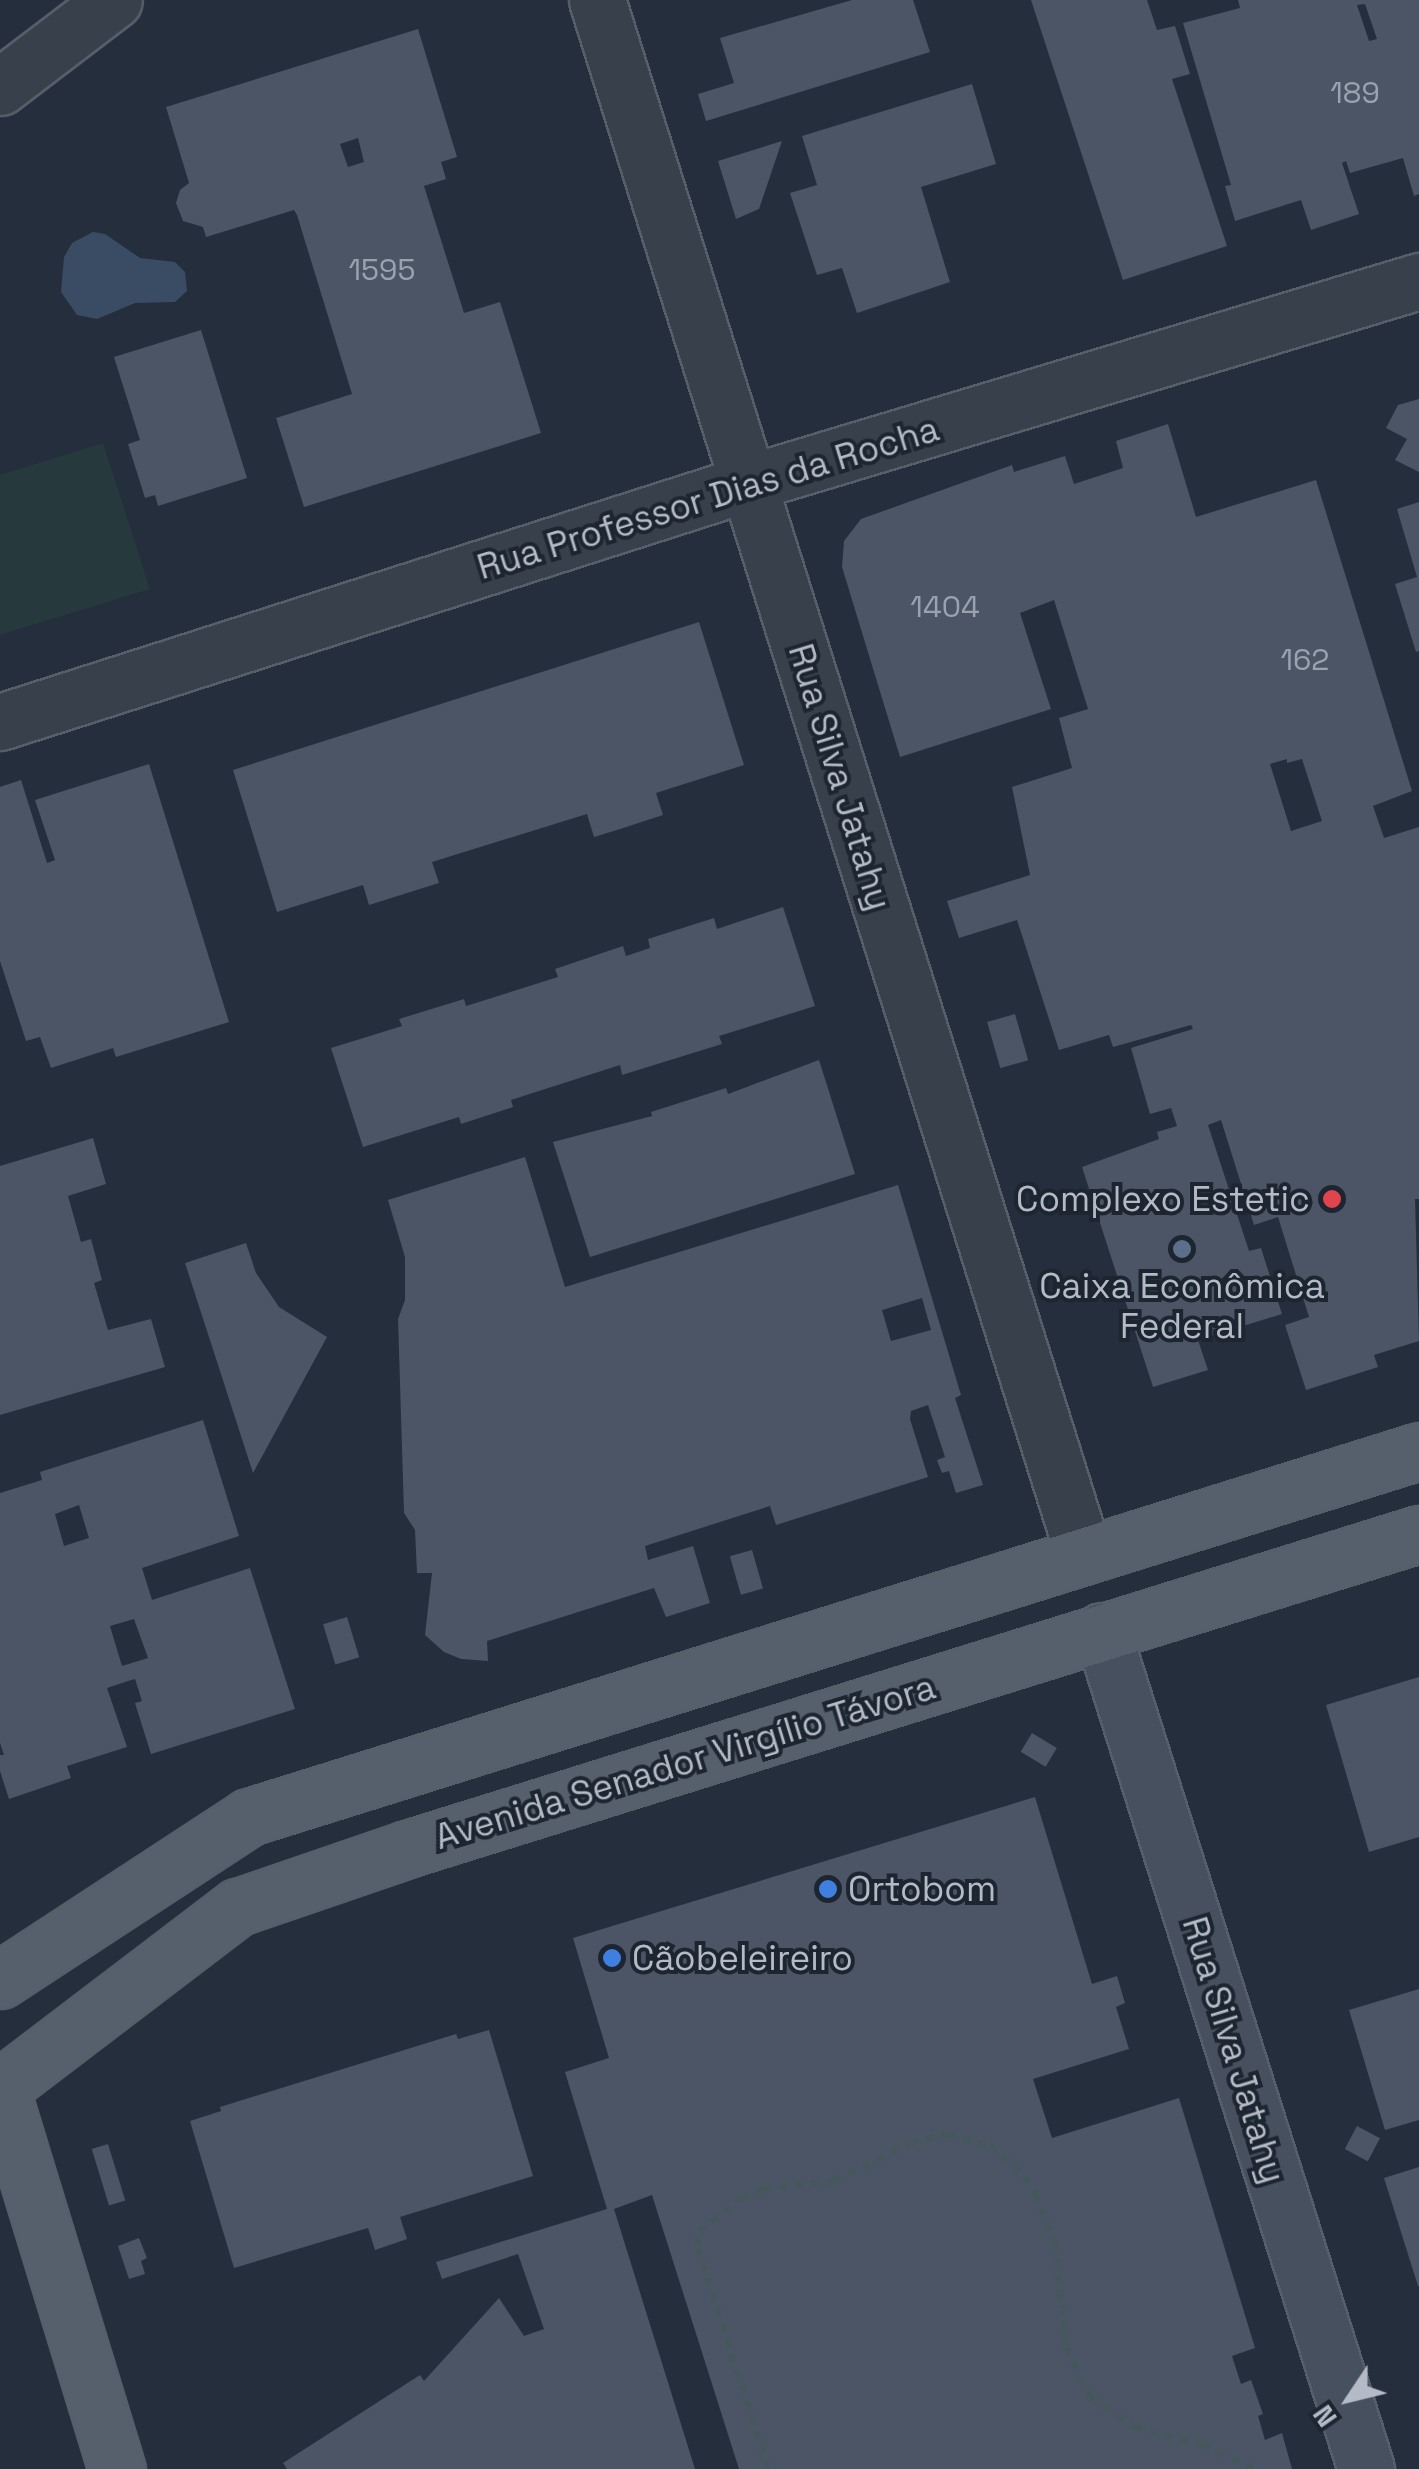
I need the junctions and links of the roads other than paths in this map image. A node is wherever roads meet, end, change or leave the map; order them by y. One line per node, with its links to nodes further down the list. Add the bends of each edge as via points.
1 (114, 0): 3 (street)
2 (597, 0): 5 (street, Rua Silva Jatahy)
3 (0, 86)
4 (1419, 280): 5 (street, Rua Professor Dias da Rocha)
5 (748, 483): 6 (street, Rua Professor Dias da Rocha); 9 (street, Rua Silva Jatahy)
6 (0, 722)
7 (1419, 1451): 9 (main road)
8 (1419, 1534): 10 (main road, Avenida Senador Virgílio Távora)
9 (1083, 1553): 11 (main road, via 248,1817)
10 (1102, 1631): 12 (main road, Avenida Senador Virgílio Távora, via 238,1907); 14 (street, Rua Silva Jatahy)
11 (0, 1980)
12 (0, 2087): 13 (main road)
13 (117, 2469)
14 (1366, 2469)

